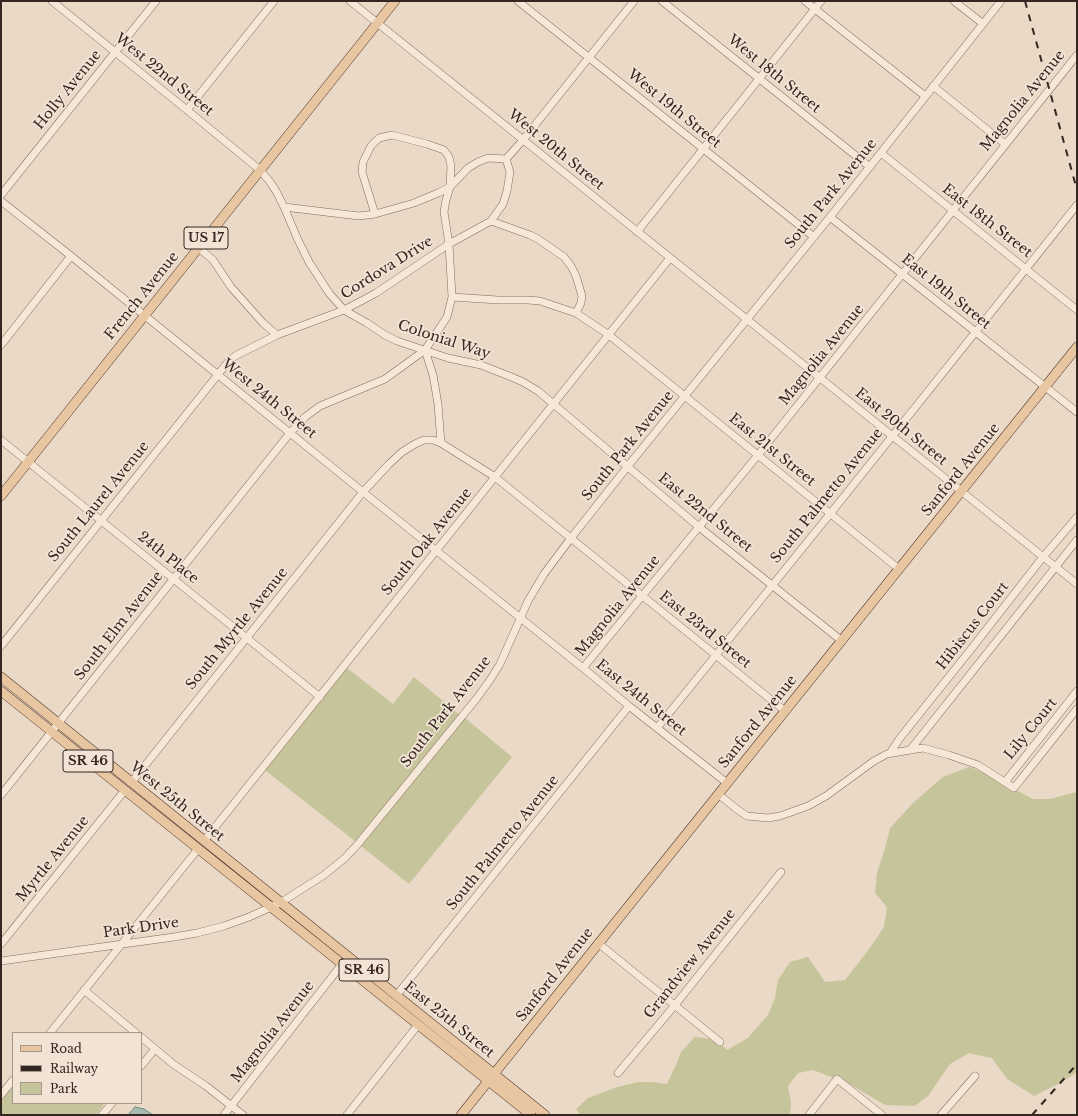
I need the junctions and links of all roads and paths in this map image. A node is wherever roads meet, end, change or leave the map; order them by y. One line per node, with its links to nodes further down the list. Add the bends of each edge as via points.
1 (52, 1): 16 (street, West 22nd Street)
2 (156, 1): 16 (street, Holly Avenue)
3 (274, 1): 22 (street)
4 (350, 1): 14 (street, West 20th Street)
5 (395, 1): 14 (main road, French Avenue / US 17)
6 (518, 1): 18 (street, West 19th Street)
7 (634, 1): 18 (street)
8 (662, 1): 19 (street, West 18th Street)
9 (805, 1): 13 (street)
10 (822, 1): 13 (street)
11 (954, 1): 15 (street)
12 (1000, 1): 15 (street, South Park Avenue)
13 (815, 9): 19 (street); 21 (street)
14 (377, 23): 23 (street, West 20th Street); 29 (main road, French Avenue / US 17)
15 (982, 23): 20 (street, South Park Avenue)
16 (115, 52): 22 (street, West 22nd Street); 31 (street, Holly Avenue)
17 (1077, 55): 24 (street, Magnolia Avenue)
18 (589, 58): 23 (street); 25 (street, West 19th Street)
19 (760, 79): 25 (street); 28 (street, West 18th Street)
20 (933, 86): 21 (street, South Park Avenue); 24 (street)
21 (925, 96): 26 (street, South Park Avenue)
22 (187, 110): 29 (street, West 22nd Street)
23 (523, 140): 27 (street); 39 (street, West 20th Street)
24 (1005, 144): 35 (street, Magnolia Avenue)
25 (704, 150): 39 (street); 40 (street, West 19th Street)
26 (881, 153): 28 (street, South Park Avenue); 35 (street, East 18th Street)
27 (506, 159): 30 (street, via 488,158 478,162 468,168); 38 (street, Cordova Drive, via 510,172 507,191 503,204)
28 (870, 167): 37 (street, South Park Avenue)
29 (260, 170): 34 (street, Colonial Way); 42 (main road, French Avenue / US 17)
30 (450, 187): 36 (street, via 414,203); 36 (street, via 451,166 444,150 392,134 379,138 363,162 362,172); 41 (street, via 444,212)
31 (1, 195)
32 (1, 201): 43 (street, West 24th Street)
33 (1077, 205): 45 (street, South Palmetto Avenue)
34 (284, 207): 36 (street, via 352,216); 48 (street, Colonial Way, via 309,262)
35 (953, 210): 45 (street, East 18th Street); 46 (street, Magnolia Avenue)
36 (375, 214)
37 (830, 218): 40 (street, South Park Avenue); 46 (street, East 19th Street)
38 (491, 221): 41 (street, Cordova Drive); 50 (street, via 538,239 564,257 576,276 582,296)
39 (637, 232): 44 (street, West 20th Street)
40 (814, 237): 52 (street, South Park Avenue)
41 (449, 244): 47 (street); 48 (street, Cordova Drive, via 376,293)
42 (199, 248): 51 (main road, French Avenue / US 17); 54 (street, via 213,260 236,292)
43 (71, 256): 51 (street, West 24th Street); 56 (street)
44 (670, 258): 52 (street, West 20th Street); 55 (street, South Oak Avenue)
45 (1026, 269): 49 (street, East 18th Street); 53 (street, South Palmetto Avenue)
46 (903, 274): 53 (street, East 19th Street); 60 (street, Magnolia Avenue)
47 (452, 297): 50 (street, East 21st Street, via 540,301); 58 (street, via 447,317)
48 (344, 310): 54 (street, Cordova Drive); 58 (street, Colonial Way, via 397,341)
49 (1077, 310)
50 (576, 314): 55 (street, East 21st Street)
51 (144, 316): 59 (street, West 24th Street); 70 (main road, French Avenue / US 17)
52 (747, 320): 60 (street, East 20th Street); 62 (street, South Park Avenue)
53 (975, 333): 61 (street, East 19th Street); 66 (street, South Palmetto Avenue)
54 (277, 335): 59 (street, Cordova Drive, via 235,356)
55 (609, 335): 62 (street, East 21st Street); 63 (street, South Oak Avenue)
56 (1, 345)
57 (1077, 347): 61 (main road, Sanford Avenue)
58 (425, 350): 63 (street, Colonial Way, via 481,365 509,376 538,391); 65 (street, South Elm Avenue, via 385,379 320,406 305,416); 68 (street, via 438,404)
59 (217, 375): 65 (street, West 24th Street); 78 (street, South Laurel Avenue)
60 (820, 378): 66 (street, East 20th Street); 69 (street, Magnolia Avenue)
61 (1045, 387): 64 (street); 74 (main road, Sanford Avenue)
62 (685, 397): 69 (street, East 21st Street); 71 (street, South Park Avenue)
63 (554, 404): 71 (street); 72 (street, South Oak Avenue)
64 (1077, 412)
65 (290, 433): 73 (street, West 24th Street); 86 (street, South Elm Avenue)
66 (892, 436): 74 (street, East 20th Street); 76 (street, South Palmetto Avenue)
67 (1, 440): 70 (street, 24th Place)
68 (441, 443): 72 (street, East 23rd Street); 73 (street, South Myrtle Avenue, via 424,440 408,448)
69 (758, 455): 76 (street, East 21st Street); 79 (street, Magnolia Avenue)
70 (28, 462): 75 (main road, French Avenue / US 17); 78 (street, 24th Place)
71 (628, 466): 79 (street, East 22nd Street); 80 (street, South Park Avenue)
72 (495, 477): 80 (street, East 23rd Street); 82 (street, South Oak Avenue)
73 (363, 492): 82 (street, West 24th Street); 91 (street, South Myrtle Avenue)
74 (961, 492): 83 (street, East 20th Street); 85 (main road, Sanford Avenue)
75 (1, 496)
76 (830, 514): 85 (street, East 21st Street); 87 (street, South Palmetto Avenue)
77 (1077, 517): 83 (street, Hibiscus Court)
78 (101, 520): 86 (street, 24th Place); 93 (street, South Laurel Avenue)
79 (699, 526): 87 (street, East 22nd Street); 89 (street, Magnolia Avenue)
80 (571, 538): 89 (street, East 23rd Street); 90 (street, South Park Avenue, via 544,574)
81 (1077, 540): 84 (street, Hibiscus Court)
82 (437, 551): 90 (street, West 24th Street); 99 (street, South Oak Avenue)
83 (1044, 557): 84 (street, East 20th Street); 107 (street, Hibiscus Court)
84 (1055, 567): 88 (street, East 20th Street); 106 (street, Hibiscus Court)
85 (899, 569): 92 (main road, Sanford Avenue)
86 (173, 579): 91 (street, 24th Place); 103 (street, South Elm Avenue)
87 (772, 584): 92 (street, East 22nd Street); 94 (street, South Palmetto Avenue)
88 (1077, 584)
89 (643, 596): 94 (street, East 23rd Street); 95 (street, Magnolia Avenue)
90 (520, 618): 95 (street, East 24th Street); 117 (street, South Park Avenue, via 500,664 490,680 358,844 335,867)
91 (247, 638): 99 (street, 24th Place); 109 (street, South Myrtle Avenue)
92 (842, 640): 102 (main road, Sanford Avenue)
93 (1, 646)
94 (715, 655): 102 (street, East 23rd Street); 104 (street, South Palmetto Avenue)
95 (583, 668): 100 (street, East 24th Street)
96 (1, 677): 103 (main road, West 25th Street / SR 46)
97 (1077, 691): 108 (street, Lily Court)
98 (1, 692): 105 (main road, West 25th Street / SR 46)
99 (320, 697): 115 (street, South Oak Avenue)
100 (629, 706): 104 (street, East 24th Street); 126 (street, South Palmetto Avenue)
101 (1077, 709): 108 (street, Lily Court, via 1014,788)
102 (785, 711): 110 (main road, Sanford Avenue)
103 (58, 724): 105 (street, South Elm Avenue); 109 (main road, West 25th Street / SR 46)
104 (657, 728): 110 (street, East 24th Street)
105 (52, 732): 111 (main road, West 25th Street / SR 46); 113 (street, South Elm Avenue)
106 (910, 750): 107 (street); 108 (street, via 923,748 949,755 978,765)
107 (890, 753): 112 (street, via 874,761 826,796 780,816 748,816)
108 (1005, 782)
109 (131, 783): 114 (main road, West 25th Street / SR 46)
110 (727, 783): 112 (main road, Sanford Avenue)
111 (125, 790): 114 (main road, via 134,792 155,808); 115 (main road, West 25th Street / SR 46); 120 (street, Myrtle Avenue)
112 (718, 794): 119 (main road, Sanford Avenue)
113 (1, 795)
114 (166, 811): 115 (main road, West 25th Street / SR 46)
115 (201, 845): 117 (main road, West 25th Street / SR 46); 118 (main road, West 25th Street / SR 46); 121 (street, South Oak Avenue)
116 (781, 872): 127 (street, Grandview Avenue)
117 (280, 903): 118 (street, Park Drive); 126 (main road, East 25th Street / SR 46)
118 (271, 907): 121 (street, Park Drive, via 224,926 197,933); 123 (main road, East 25th Street / SR 46)
119 (598, 943): 127 (street); 138 (main road, Sanford Avenue)
120 (1, 944)
121 (123, 944): 122 (street, Park Drive); 124 (street, South Oak Avenue)
122 (1, 961)
123 (342, 964): 125 (main road, East 25th Street / SR 46); 142 (street, Magnolia Avenue)
124 (84, 990): 130 (street, South Oak Avenue); 131 (street)
125 (378, 993): 128 (main road, via 387,994 403,1007); 129 (main road, East 25th Street / SR 46)
126 (396, 996): 128 (main road, East 25th Street / SR 46)
127 (674, 1005): 133 (street); 136 (street, Grandview Avenue)
128 (411, 1007): 138 (main road, East 25th Street / SR 46)
129 (418, 1025): 138 (main road, East 25th Street / SR 46); 146 (street)
130 (51, 1032)
131 (135, 1032)
132 (142, 1038): 134 (street)
133 (720, 1042)
134 (155, 1049): 135 (street); 142 (street)
135 (142, 1065)
136 (618, 1073)
137 (975, 1076): 152 (street)
138 (492, 1078): 147 (main road, Sanford Avenue); 148 (main road, East 25th Street / SR 46); 149 (main road, East 25th Street / SR 46)
139 (12, 1081): 140 (street)
140 (1, 1095)
141 (111, 1104): 143 (street)
142 (231, 1106): 144 (street, Magnolia Avenue); 145 (street)
143 (102, 1115)
144 (224, 1115)
145 (243, 1115)
146 (347, 1115)
147 (462, 1115)
148 (531, 1115)
149 (545, 1115)
150 (809, 1115): 151 (street, via 837,1079)
151 (882, 1115)
152 (941, 1115)

